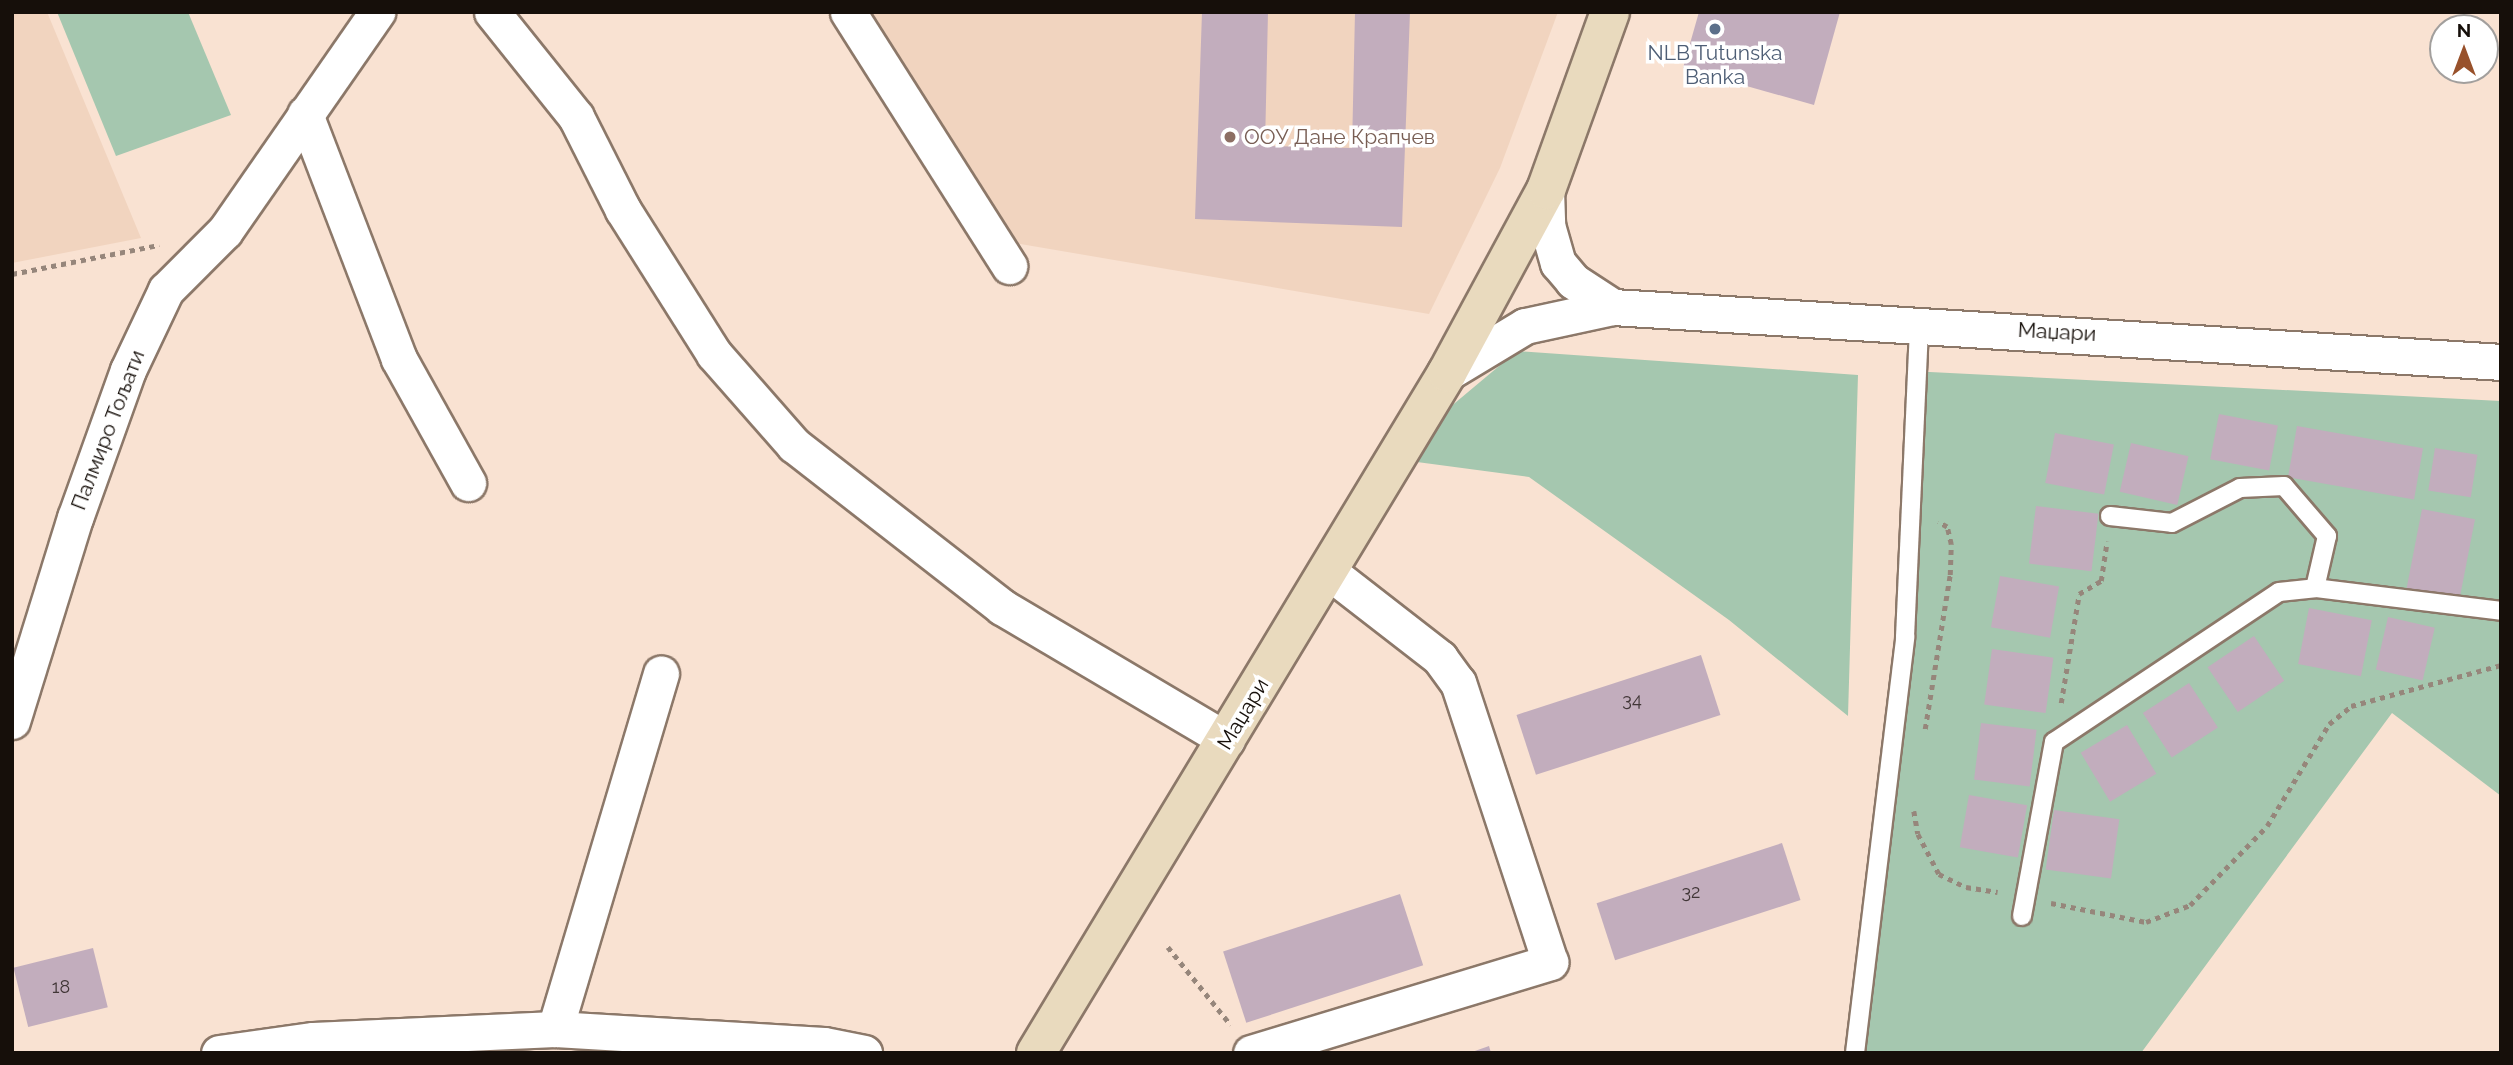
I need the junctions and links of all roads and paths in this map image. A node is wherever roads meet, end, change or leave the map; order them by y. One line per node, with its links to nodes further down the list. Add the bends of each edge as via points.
1 (377, 12): 5 (street, Палмиро Тољати)
2 (492, 12): 25 (street, via 576,117 623,210 714,354 794,445 1002,607)
3 (848, 12): 8 (street)
4 (1610, 12): 6 (street, Маџари)
5 (305, 114): 7 (street, Палмиро Тољати); 14 (street, via 398,359)
6 (1546, 190): 10 (street, Маџари, via 1547,225 1558,263 1573,281); 13 (street, Маџари)
7 (225, 231): 9 (path); 20 (street, Палмиро Тољати, via 166,290 128,370)
8 (1009, 266)
9 (12, 274)
10 (1613, 307): 11 (street, Маџари); 13 (street, Маџари, via 1525,326)
11 (1919, 324): 12 (street, Маџари); 16 (lane)
12 (2501, 362)
13 (1447, 373): 17 (street, Маџари)
14 (468, 484)
15 (2110, 516): 18 (lane, via 2172,523 2240,488 2284,486 2327,536); 26 (path, via 2101,581 2079,594)
16 (1907, 517): 24 (path, via 1947,527 1951,544); 37 (lane, via 1905,637)
17 (1329, 572): 25 (street, Маџари); 36 (street, via 1440,658 1458,683 1550,962)
18 (2315, 588): 19 (lane); 26 (lane, via 2280,592)
19 (2501, 611)
20 (21, 652): 23 (street, Палмиро Тољати)
21 (2501, 665): 28 (path, via 2351,706 2329,723 2267,826 2190,905 2146,922)
22 (661, 673): 31 (street)
23 (12, 721)
24 (1924, 734)
25 (1227, 740): 35 (street, Маџари)
26 (2054, 742): 28 (lane)
27 (1913, 801): 28 (path, via 1918,834 1939,874 1966,887)
28 (2026, 896): 29 (lane)
29 (2022, 916)
30 (1168, 947): 36 (path)
31 (555, 1029): 32 (street); 34 (street, via 824,1045)
32 (482, 1043): 33 (street, via 313,1040)
33 (219, 1053)
34 (864, 1053)
35 (1036, 1053)
36 (1251, 1053)
37 (1855, 1053)

